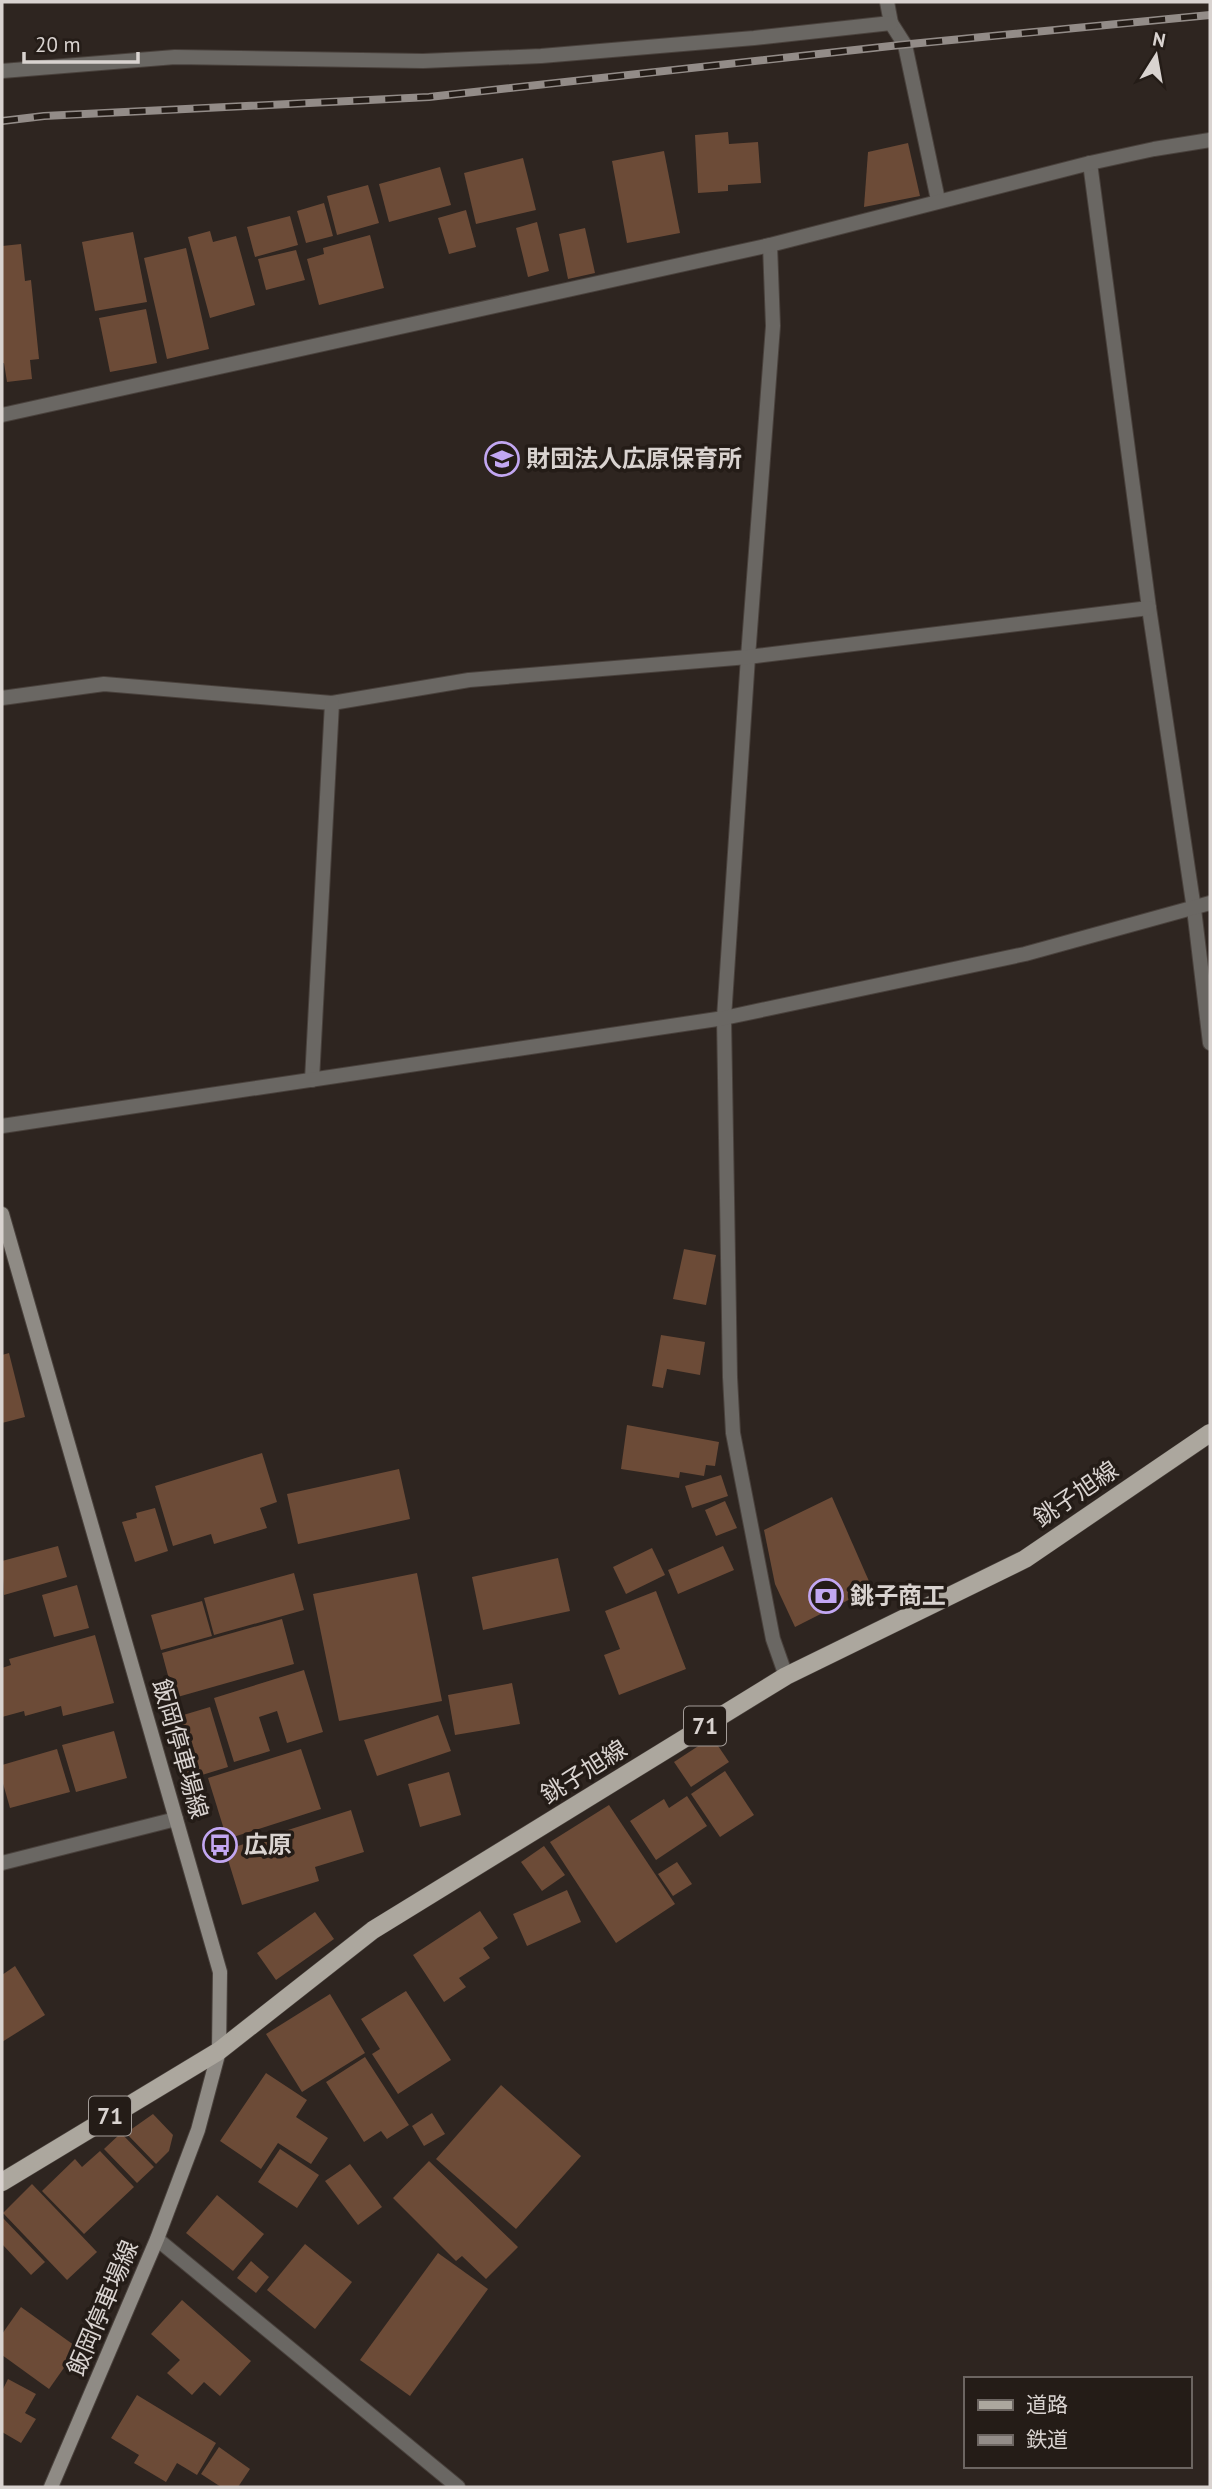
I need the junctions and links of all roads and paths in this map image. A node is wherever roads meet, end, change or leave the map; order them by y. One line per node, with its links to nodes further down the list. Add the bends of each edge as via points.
1 (887, 2): 2 (street)
2 (891, 23): 3 (street, via 541,56 423,61 174,57); 6 (street, via 905,45)
3 (2, 71)
4 (1210, 140): 5 (street)
5 (1090, 163): 6 (street); 9 (street)
6 (938, 200): 7 (street)
7 (770, 244): 8 (street); 10 (street, via 773,326)
8 (2, 415)
9 (1150, 608): 10 (street); 14 (street)
10 (748, 657): 12 (street, via 469,680); 15 (street)
11 (2, 698): 12 (street, via 104,684)
12 (332, 703): 17 (street)
13 (1210, 903): 14 (street)
14 (1194, 909): 15 (street, via 1025,954); 16 (street)
15 (724, 1018): 17 (street); 21 (street, via 733,1433 774,1639)
16 (1210, 1043)
17 (312, 1080): 18 (street)
18 (2, 1126)
19 (2, 1214): 22 (main road, 飯岡停車場線)
20 (1210, 1433): 21 (main road, 銚子旭線 / 71, via 1025,1559)
21 (786, 1676): 24 (main road, 銚子旭線 / 71, via 373,1930)
22 (176, 1819): 23 (street); 24 (main road, 飯岡停車場線, via 220,1972)
23 (2, 1863)
24 (219, 2051): 25 (main road, 銚子旭線 / 71); 26 (main road, 飯岡停車場線, via 198,2130)
25 (2, 2182)
26 (157, 2239): 27 (main road, 飯岡停車場線); 28 (street)
27 (51, 2487)
28 (458, 2487)

